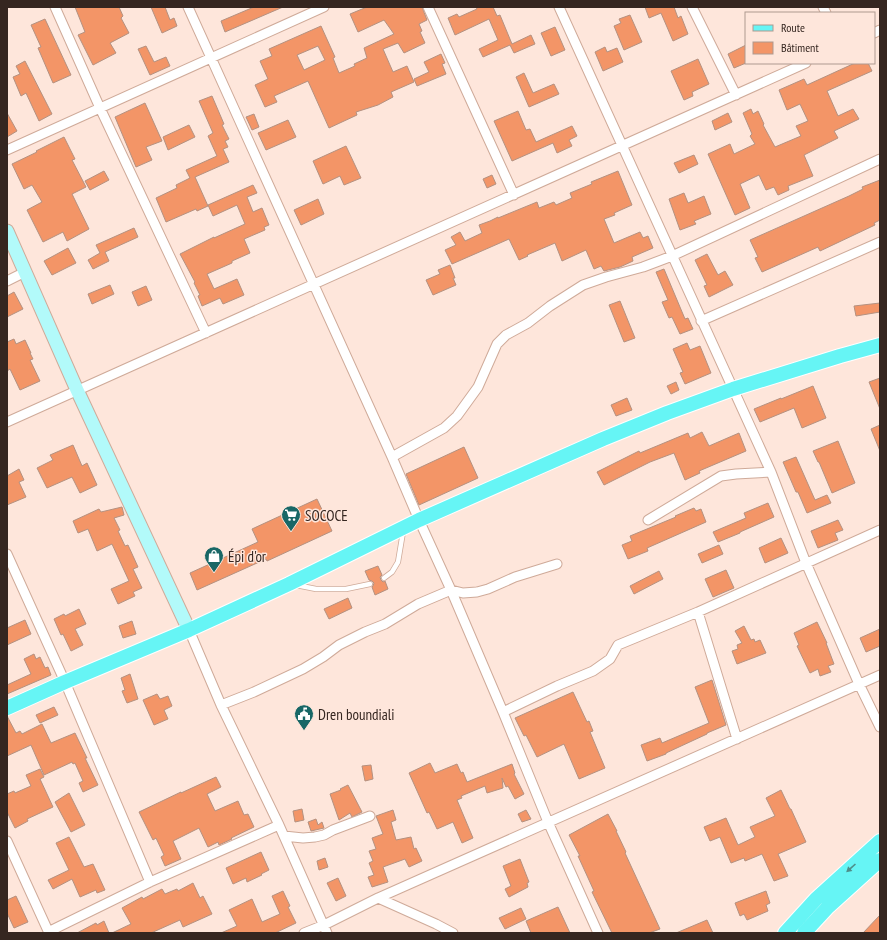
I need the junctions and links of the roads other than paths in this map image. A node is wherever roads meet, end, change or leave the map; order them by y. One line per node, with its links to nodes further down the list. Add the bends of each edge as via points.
1 (55, 7): 10 (street)
2 (188, 7): 7 (street)
3 (324, 7): 7 (street)
4 (428, 7): 14 (street)
5 (559, 7): 11 (street)
6 (692, 7): 9 (street)
7 (211, 58): 10 (street); 20 (street)
8 (804, 64): 9 (street)
9 (736, 95): 11 (street)
10 (100, 108): 12 (street); 22 (street)
11 (622, 146): 14 (street); 17 (street)
12 (7, 150)
13 (880, 159): 17 (street)
14 (514, 195): 20 (street)
15 (7, 231): 18 (street)
16 (880, 242): 21 (street)
17 (672, 256): 21 (street); 27 (street, via 583,285 528,323 506,334 497,344 478,387 457,416 444,428)
18 (25, 272): 19 (street); 24 (street)
19 (7, 281)
20 (314, 284): 22 (street); 27 (street)
21 (702, 321): 25 (street)
22 (206, 333): 24 (street)
23 (880, 345): 25 (main road)
24 (77, 390): 26 (street); 41 (street)
25 (733, 390): 28 (street); 29 (main road, via 603,438)
26 (7, 422)
27 (392, 457): 29 (street)
28 (771, 472): 30 (street, via 721,476); 34 (street)
29 (419, 520): 31 (main road); 39 (street)
30 (648, 520)
31 (404, 528): 36 (lane, via 398,562 392,572); 37 (main road)
32 (880, 530): 34 (street)
33 (7, 554): 43 (street)
34 (806, 563): 40 (street); 44 (street)
35 (557, 564): 39 (street, via 477,592 463,593)
36 (384, 578)
37 (289, 584): 38 (lane, via 316,589 346,589); 41 (main road)
38 (370, 584)
39 (450, 590): 45 (street, via 339,645 303,669); 47 (street)
40 (698, 612): 47 (street, via 618,645 610,659 593,671); 49 (street)
41 (189, 630): 43 (main road); 45 (street)
42 (880, 675): 44 (street)
43 (65, 682): 46 (main road); 57 (street)
44 (859, 684): 48 (street); 49 (street)
45 (221, 705): 52 (street)
46 (7, 708)
47 (503, 712): 51 (street)
48 (880, 727)
49 (737, 739): 51 (street)
50 (370, 816): 53 (street, via 324,835 303,838)
51 (548, 822): 58 (street); 63 (street)
52 (279, 825): 53 (street); 57 (street)
53 (284, 836): 59 (street)
54 (7, 841): 60 (street)
55 (880, 841): 64 (main road, one-way to 64, via 816,899)
56 (880, 860): 65 (main road, via 828,907)
57 (150, 882): 60 (street)
58 (378, 898): 59 (street); 62 (street)
59 (325, 929): 61 (street)
60 (49, 932)
61 (304, 933)
62 (453, 933)
63 (598, 933)
64 (785, 933)
65 (804, 933)

